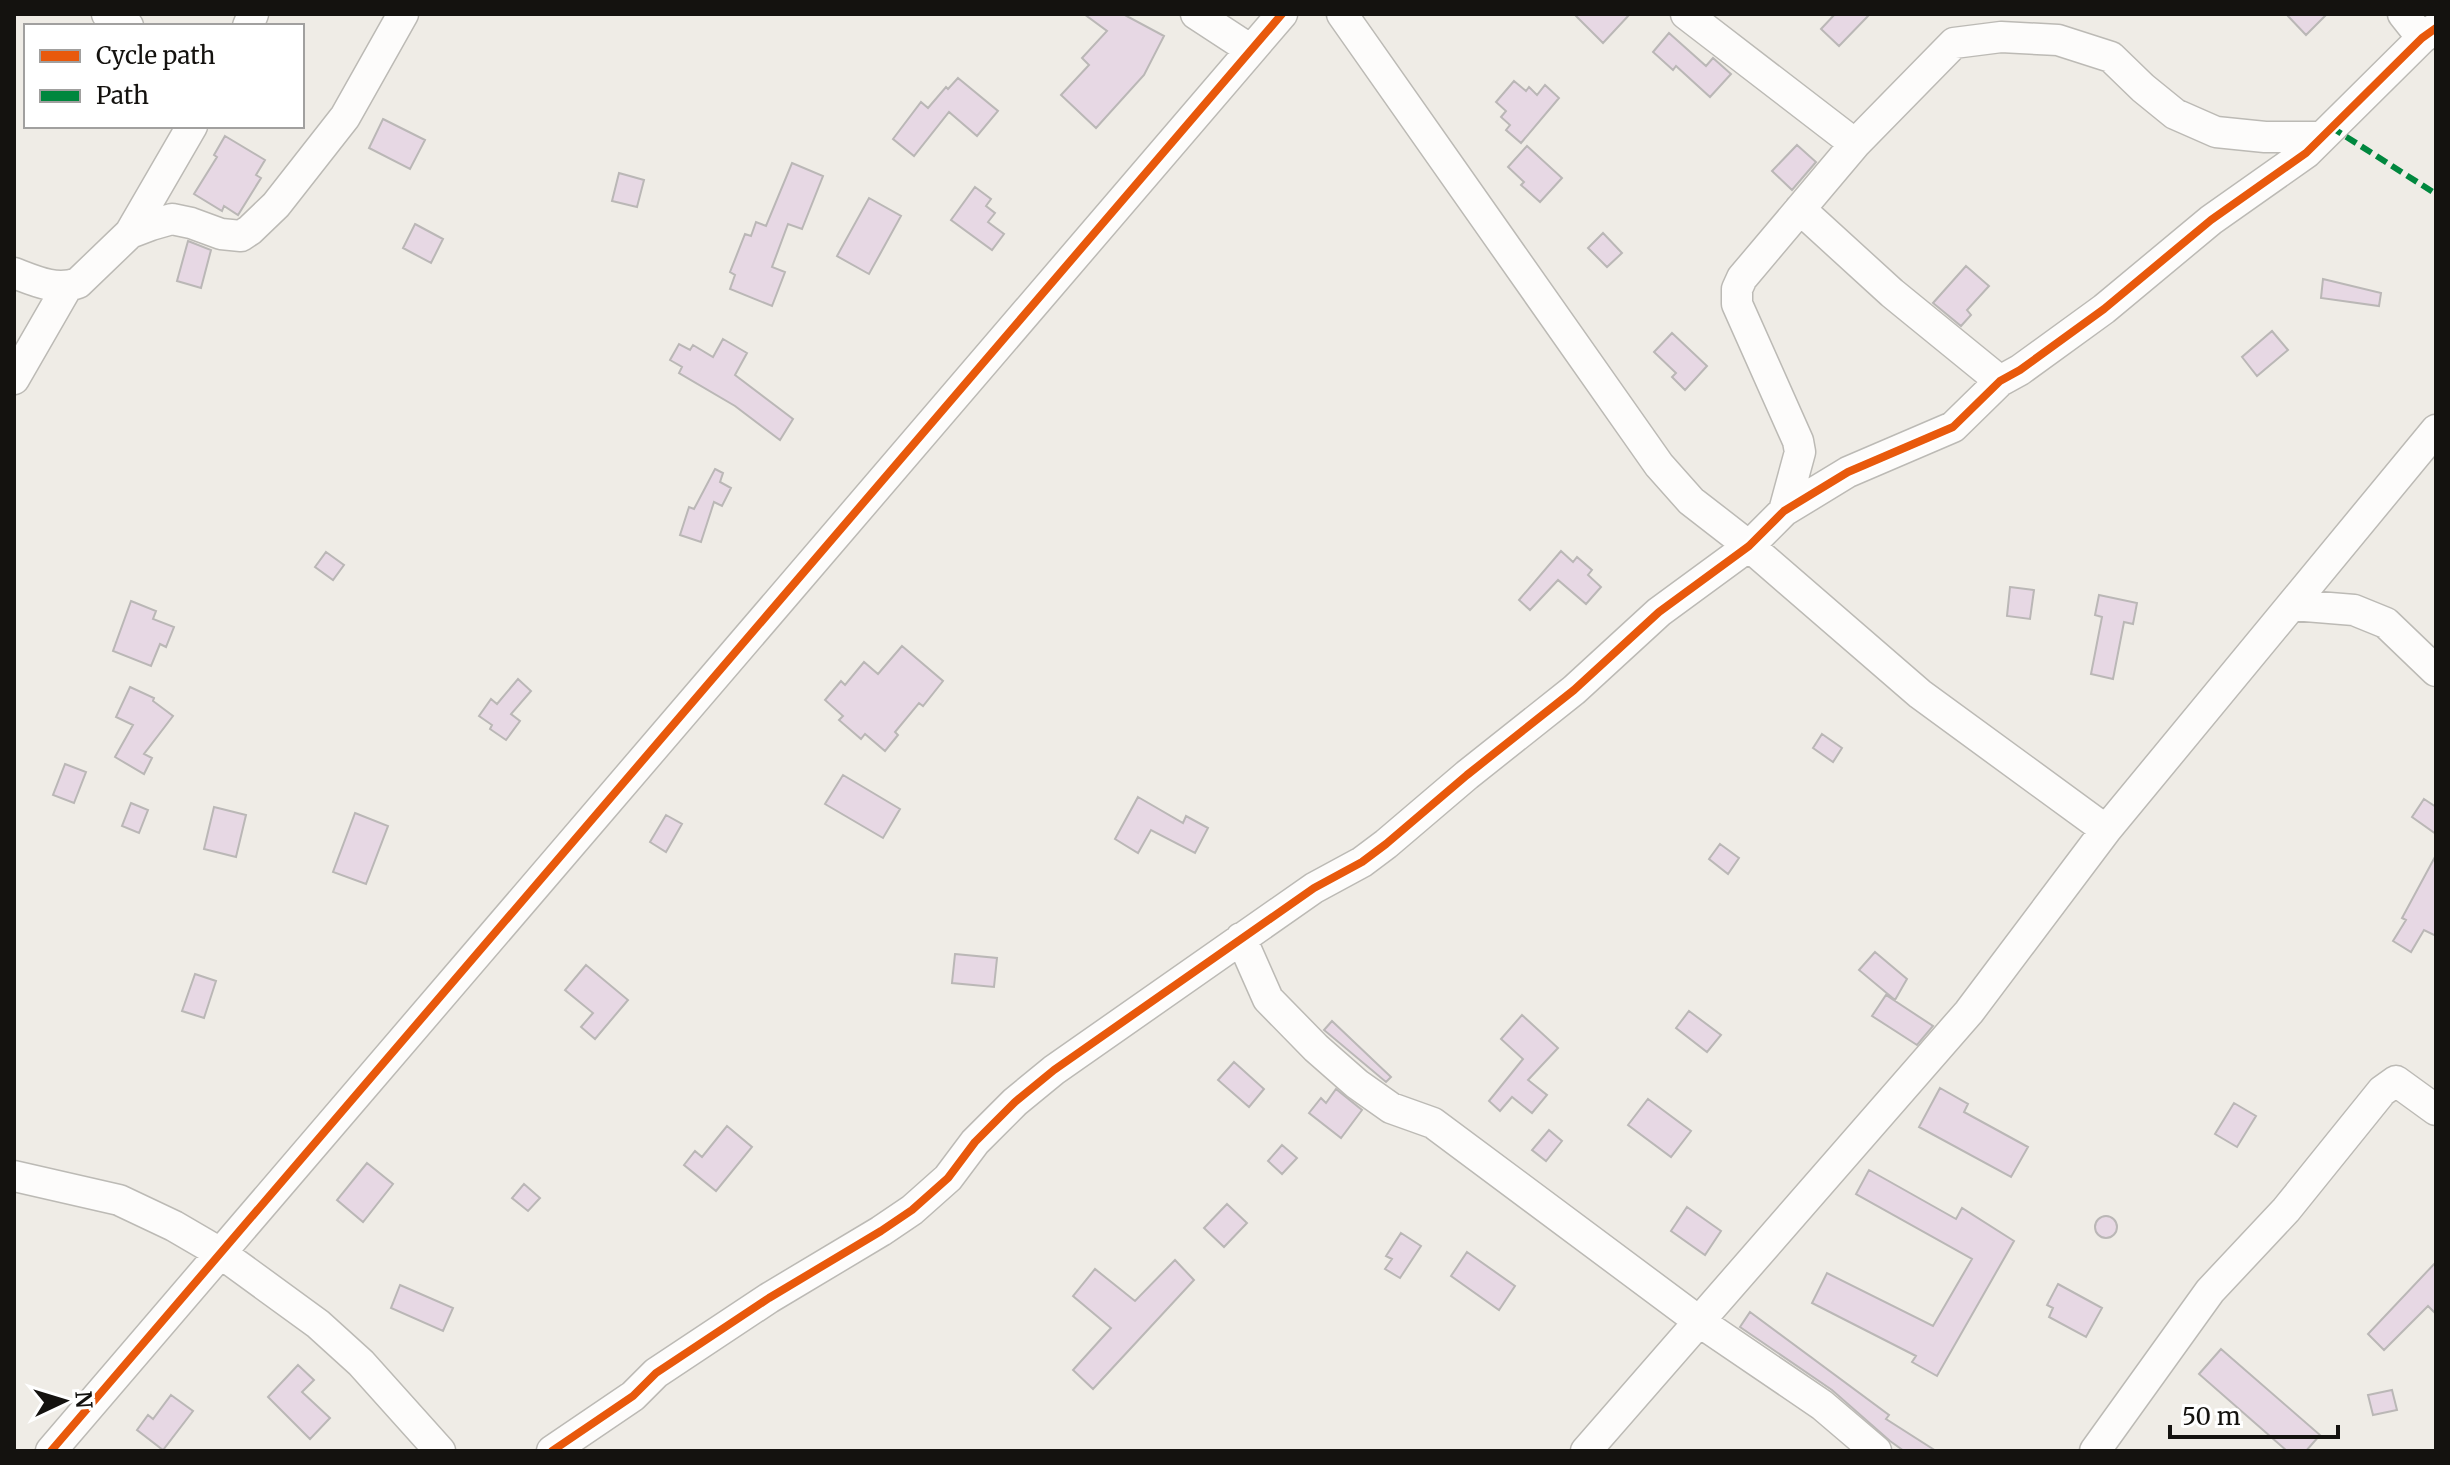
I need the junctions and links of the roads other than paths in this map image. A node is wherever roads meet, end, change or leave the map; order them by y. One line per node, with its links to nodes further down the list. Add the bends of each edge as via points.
1 (107, 14): 8 (street)
2 (403, 14): 16 (street, via 345,117 250,230 241,236 221,234 172,219)
3 (1196, 14): 11 (street)
4 (1282, 14): 11 (street)
5 (1342, 14): 23 (street, via 1659,465 1691,501)
6 (1686, 14): 14 (street)
7 (2403, 14): 10 (street)
8 (124, 24)
9 (2043, 26): 13 (street, via 2058,40 2111,57 2175,114 2216,132); 14 (street, via 1954,43)
10 (2429, 33): 13 (street)
11 (1251, 50): 30 (street)
12 (191, 128): 16 (street)
13 (2321, 137): 20 (street, via 2104,309)
14 (1855, 144): 15 (street)
15 (1800, 209): 20 (street); 22 (street, via 1737,289 1737,304 1798,441 1800,452)
16 (130, 233): 18 (street, via 78,283)
17 (14, 273): 18 (street)
18 (67, 287): 19 (street)
19 (14, 379)
20 (2000, 381): 22 (street, via 1953,427 1848,472)
21 (2436, 430): 24 (street)
22 (1784, 511): 23 (street)
23 (1749, 546): 26 (street, via 1920,694); 27 (street, via 1659,612 1574,690 1386,844)
24 (2293, 605): 25 (street, via 2354,610 2386,623); 26 (street)
25 (2436, 671)
26 (2106, 830): 31 (street, via 1969,1012)
27 (1241, 938): 31 (street, via 1268,999 1357,1084 1391,1108 1433,1123); 34 (street, via 1015,1102 912,1210 656,1373 633,1396)
28 (2436, 1110): 37 (street, via 2396,1081 2382,1091 2286,1210 2210,1291)
29 (14, 1176): 30 (street, via 119,1200)
30 (222, 1254): 32 (street); 33 (street, via 318,1324)
31 (1700, 1322): 35 (street); 36 (street, via 1822,1405)
32 (51, 1451)
33 (440, 1451)
34 (552, 1451)
35 (1586, 1451)
36 (1876, 1451)
37 (2095, 1451)

